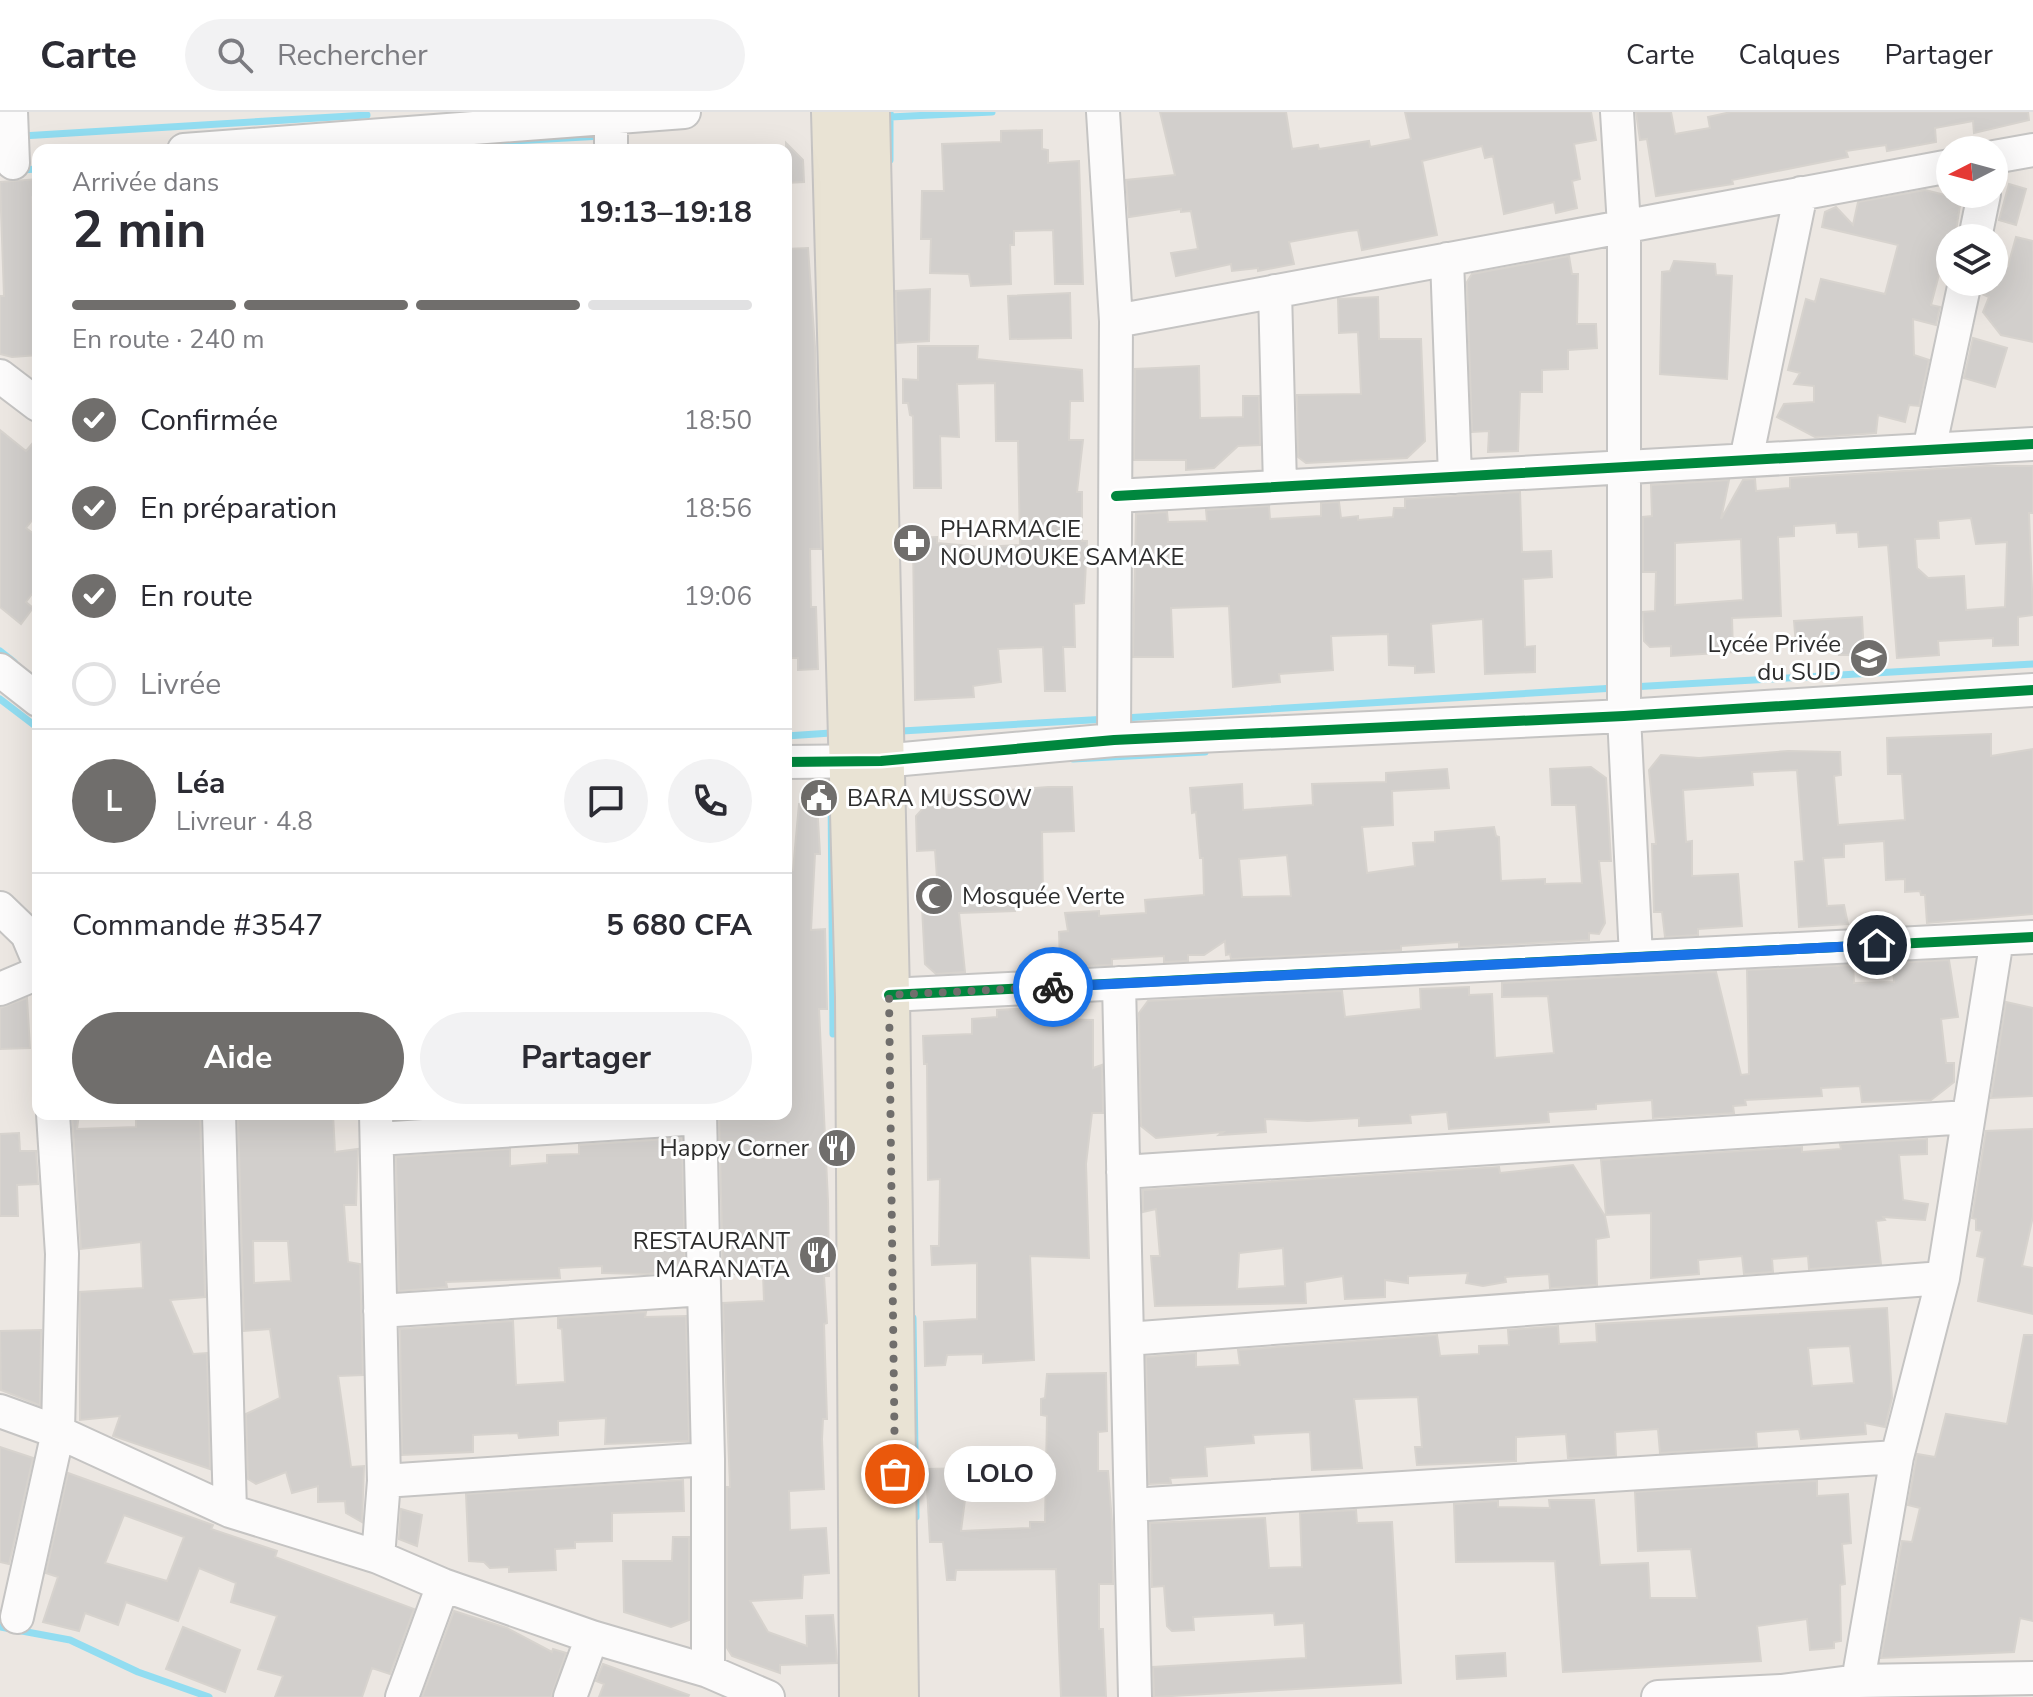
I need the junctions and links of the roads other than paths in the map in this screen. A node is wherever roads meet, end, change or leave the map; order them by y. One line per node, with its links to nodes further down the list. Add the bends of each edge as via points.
1 (11, 112): 12 (street)
2 (684, 112): 7 (street)
3 (832, 112): 32 (main road)
4 (869, 112): 32 (main road)
5 (1103, 112): 19 (street)
6 (1617, 112): 15 (street)
7 (611, 114): 8 (street); 9 (street)
8 (261, 144)
9 (611, 144)
10 (2033, 150): 11 (street)
11 (2008, 154)
12 (17, 163)
13 (1936, 169): 14 (street)
14 (1801, 193): 15 (street); 22 (street)
15 (1624, 226): 16 (street); 23 (street)
16 (1447, 259): 17 (street); 24 (street)
17 (1275, 291): 19 (street); 25 (street)
18 (1962, 296): 21 (street)
19 (1116, 321): 26 (street)
20 (2033, 444): 21 (street)
21 (1929, 450): 22 (street)
22 (1746, 460): 23 (street)
23 (1624, 467): 24 (street); 30 (street)
24 (1455, 477): 25 (street)
25 (1280, 486): 26 (street)
26 (1116, 496): 31 (street)
27 (0, 670): 29 (street)
28 (2033, 690): 30 (street)
29 (32, 695)
30 (1624, 716): 31 (street); 38 (street)
31 (1114, 740): 32 (street)
32 (864, 761): 33 (street); 42 (main road); 72 (main road, via 856,997)
33 (792, 762)
34 (0, 908): 37 (street)
35 (2033, 937): 36 (street)
36 (1997, 939): 38 (street); 43 (street)
37 (32, 946)
38 (1636, 957): 40 (street)
39 (32, 976): 41 (street)
40 (1119, 983): 42 (street); 49 (street)
41 (0, 989)
42 (889, 995): 73 (main road)
43 (1968, 1117): 49 (street); 50 (street)
44 (53, 1120): 55 (street, via 62,1254)
45 (219, 1120): 60 (street)
46 (571, 1120): 48 (street)
47 (700, 1120): 51 (street)
48 (377, 1126): 52 (street)
49 (1123, 1172): 53 (street)
50 (1943, 1278): 53 (street); 56 (street)
51 (704, 1289): 52 (street); 57 (street)
52 (380, 1311): 58 (street)
53 (1127, 1339): 59 (street)
54 (0, 1411): 55 (street)
55 (58, 1432): 60 (street); 63 (street)
56 (1897, 1457): 59 (street); 67 (street)
57 (708, 1459): 58 (street); 65 (street)
58 (384, 1481): 61 (street)
59 (1131, 1505): 74 (street)
60 (230, 1511): 61 (street)
61 (378, 1557): 62 (street)
62 (443, 1585): 64 (street); 70 (street)
63 (17, 1617)
64 (592, 1637): 65 (street); 71 (street)
65 (708, 1671): 68 (street)
66 (2033, 1678): 67 (street)
67 (1858, 1681): 69 (street)
68 (751, 1694)
69 (1782, 1694): 75 (street)
70 (402, 1697)
71 (570, 1697)
72 (860, 1697)
73 (898, 1697)
74 (1135, 1697)
75 (1658, 1697)

